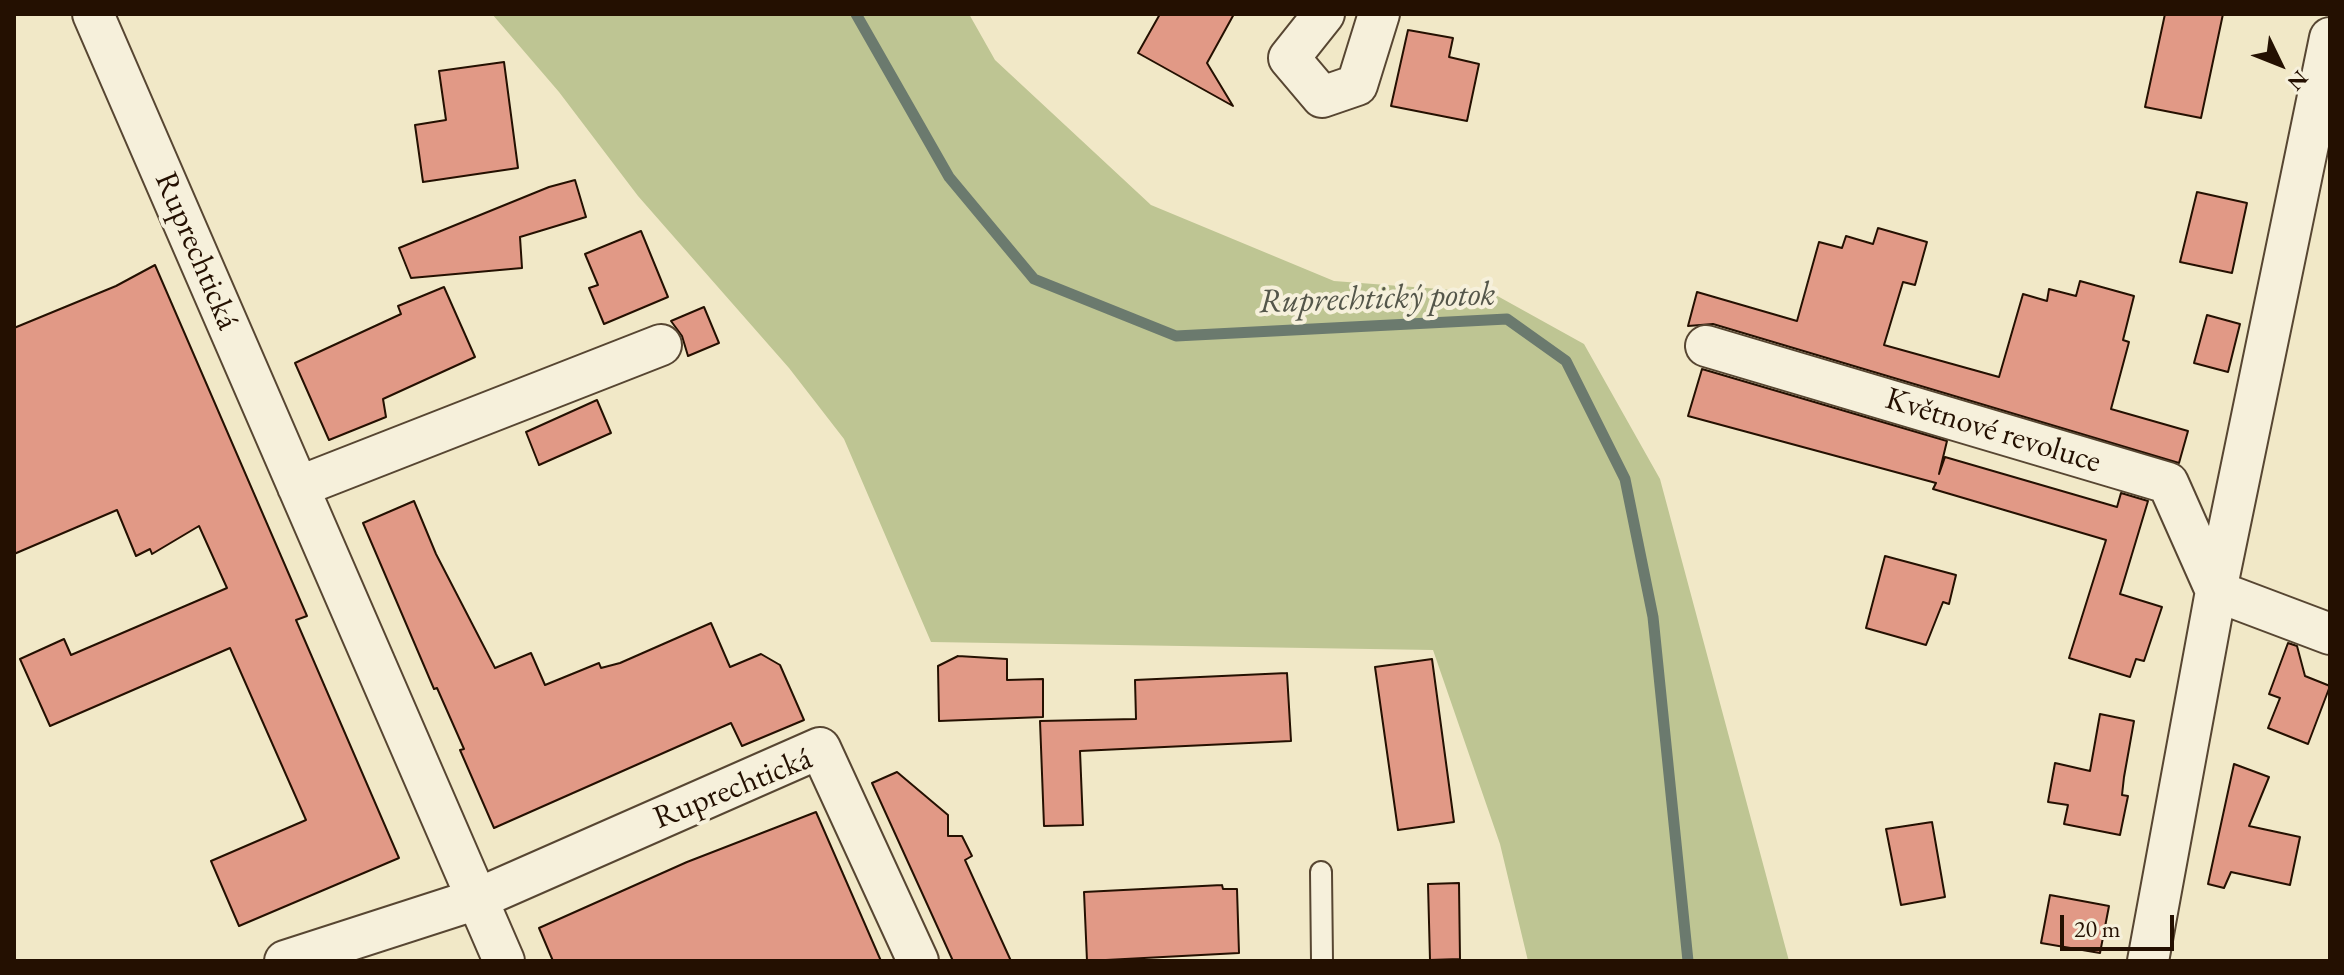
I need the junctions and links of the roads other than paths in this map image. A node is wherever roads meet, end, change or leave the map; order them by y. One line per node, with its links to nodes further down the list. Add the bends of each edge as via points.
1 (93, 14): 7 (street, Ruprechtická)
2 (1324, 14): 3 (street, via 1289,58 1322,97 1357,85)
3 (1379, 14)
4 (2330, 38): 8 (street)
5 (661, 345): 7 (street)
6 (1706, 346): 8 (street, Květnové revoluce, via 2168,483)
7 (298, 487): 11 (street, Ruprechtická)
8 (2216, 591): 9 (street); 16 (street)
9 (2330, 634)
10 (1321, 872): 15 (lane)
11 (477, 899): 12 (street); 13 (street, Ruprechtická); 14 (street, Ruprechtická, via 820,748)
12 (285, 961)
13 (504, 961)
14 (918, 961)
15 (1322, 961)
16 (2148, 961)

